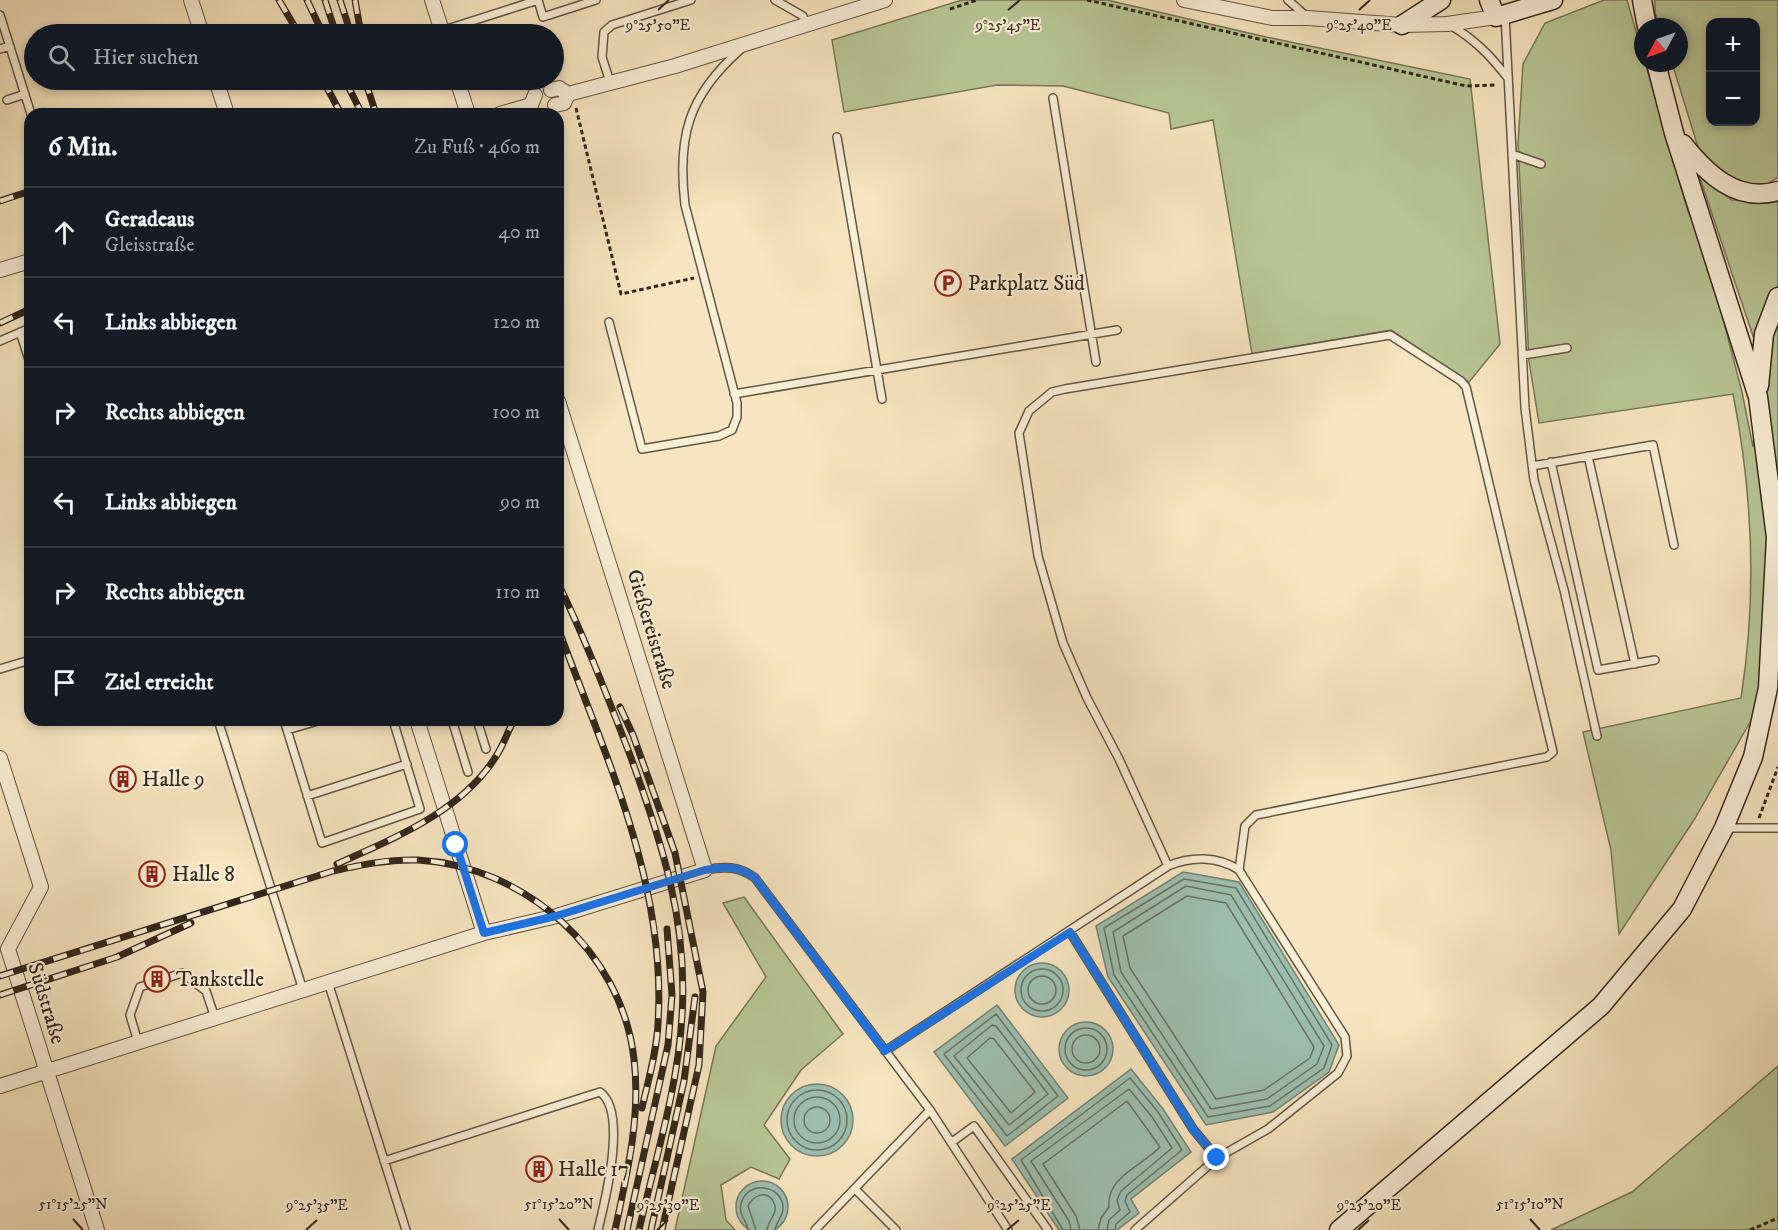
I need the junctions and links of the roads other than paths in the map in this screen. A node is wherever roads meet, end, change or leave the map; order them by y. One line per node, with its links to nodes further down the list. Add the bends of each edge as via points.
1 (191, 0): 15 (street)
2 (432, 0): 16 (street)
3 (596, 0): 17 (lane, via 543,17 538,0)
4 (690, 0): 26 (lane, via 612,25 604,32 602,57)
5 (775, 0): 20 (lane, via 803,16)
6 (885, 0): 20 (street)
7 (1184, 0): 11 (street)
8 (1288, 0): 14 (lane)
9 (1441, 0): 19 (main road)
10 (1553, 0): 12 (main road)
11 (1210, 3): 14 (street, via 1272,18)
12 (1501, 9): 18 (street); 25 (lane)
13 (0, 15): 22 (lane)
14 (1308, 18): 19 (street)
15 (199, 24)
16 (439, 24)
17 (468, 24)
18 (1448, 24): 19 (street); 25 (lane, via 1489,53)
19 (1402, 25)
20 (806, 26): 21 (street)
21 (747, 44): 26 (street); 59 (lane, via 707,84 688,120 681,171 685,205)
22 (10, 46): 23 (lane); 31 (lane)
23 (0, 49)
24 (1658, 72): 40 (main road)
25 (1508, 77): 42 (lane)
26 (610, 82): 30 (street)
27 (219, 90): 37 (street)
28 (460, 90): 38 (street)
29 (563, 90): 30 (street)
30 (570, 93): 35 (street, via 564,103)
31 (25, 94): 33 (lane); 36 (lane)
32 (1053, 98): 52 (lane)
33 (7, 100)
34 (535, 103): 39 (street)
35 (555, 105)
36 (29, 108)
37 (225, 108)
38 (466, 108)
39 (519, 108)
40 (1674, 133): 44 (main road, via 1700,166 1728,187 1761,196); 60 (main road)
41 (837, 137): 58 (lane)
42 (1512, 154): 43 (lane); 56 (lane)
43 (1541, 164)
44 (1778, 191)
45 (24, 263): 46 (street)
46 (0, 270)
47 (1778, 297): 60 (main road, via 1764,334)
48 (609, 322): 59 (lane, via 642,449 709,439 732,430 737,417)
49 (24, 330): 51 (lane)
50 (1117, 330): 52 (lane)
51 (20, 332): 53 (lane); 54 (lane)
52 (1092, 334): 57 (lane); 58 (lane)
53 (0, 341)
54 (24, 344)
55 (1567, 348): 56 (lane)
56 (1523, 355): 65 (lane)
57 (1096, 362)
58 (877, 370): 59 (lane); 61 (lane)
59 (734, 394)
60 (1758, 396): 85 (main road, via 1776,537 1768,688 1753,757)
61 (882, 399)
62 (564, 420): 88 (street, Gießereistraße)
63 (1588, 456): 64 (lane); 66 (lane, via 1653,445); 69 (lane)
64 (1551, 462): 65 (lane); 69 (lane, via 1598,670)
65 (1532, 466): 79 (lane)
66 (1674, 545)
67 (1656, 660): 69 (lane)
68 (24, 662): 70 (lane)
69 (1635, 664)
70 (0, 669)
71 (220, 726): 93 (lane)
72 (286, 726): 78 (lane)
73 (301, 726): 78 (lane)
74 (395, 726): 82 (lane)
75 (419, 726): 91 (street)
76 (454, 726): 83 (lane)
77 (479, 726): 80 (lane)
78 (287, 730): 84 (lane)
79 (1597, 736)
80 (486, 750)
81 (0, 758): 97 (street, Südstraße, via 41,888 8,949)
82 (406, 764): 84 (lane); 84 (lane, via 420,809 322,843)
83 (468, 772)
84 (307, 796)
85 (1724, 828): 86 (lane); 112 (main road, via 1682,909 1601,1006)
86 (1778, 828)
87 (1168, 866): 89 (lane, via 1194,858); 89 (lane, via 1063,643 1038,556 1020,446 1022,422 1039,400 1065,388 1390,335 1466,387 1553,752 1547,757 1257,815 1245,826); 90 (lane)
88 (705, 870): 91 (street, via 556,916); 96 (lane, via 724,866 755,878)
89 (1239, 870): 101 (lane, via 1345,1037 1347,1056 1338,1074 1317,1092 1268,1129)
90 (1070, 932): 96 (lane); 101 (lane, via 1193,1129)
91 (484, 933): 92 (street)
92 (328, 982): 93 (street); 102 (lane)
93 (303, 990): 94 (street)
94 (215, 1018): 95 (street); 95 (lane, via 206,991 182,973 140,987 130,1015)
95 (138, 1042): 97 (street)
96 (885, 1051): 99 (lane)
97 (47, 1071): 98 (street); 104 (street, Südstraße)
98 (0, 1086)
99 (930, 1110): 100 (lane); 103 (lane)
100 (952, 1142): 109 (lane); 110 (lane, via 974,1126)
101 (1217, 1158): 111 (lane)
102 (384, 1161): 105 (lane); 106 (lane, via 600,1092 613,1118 613,1137 608,1189)
103 (855, 1189): 107 (lane); 108 (lane)
104 (97, 1230)
105 (406, 1230)
106 (598, 1230)
107 (815, 1230)
108 (896, 1230)
109 (1008, 1230)
110 (1048, 1230)
111 (1135, 1230)
112 (1339, 1230)

